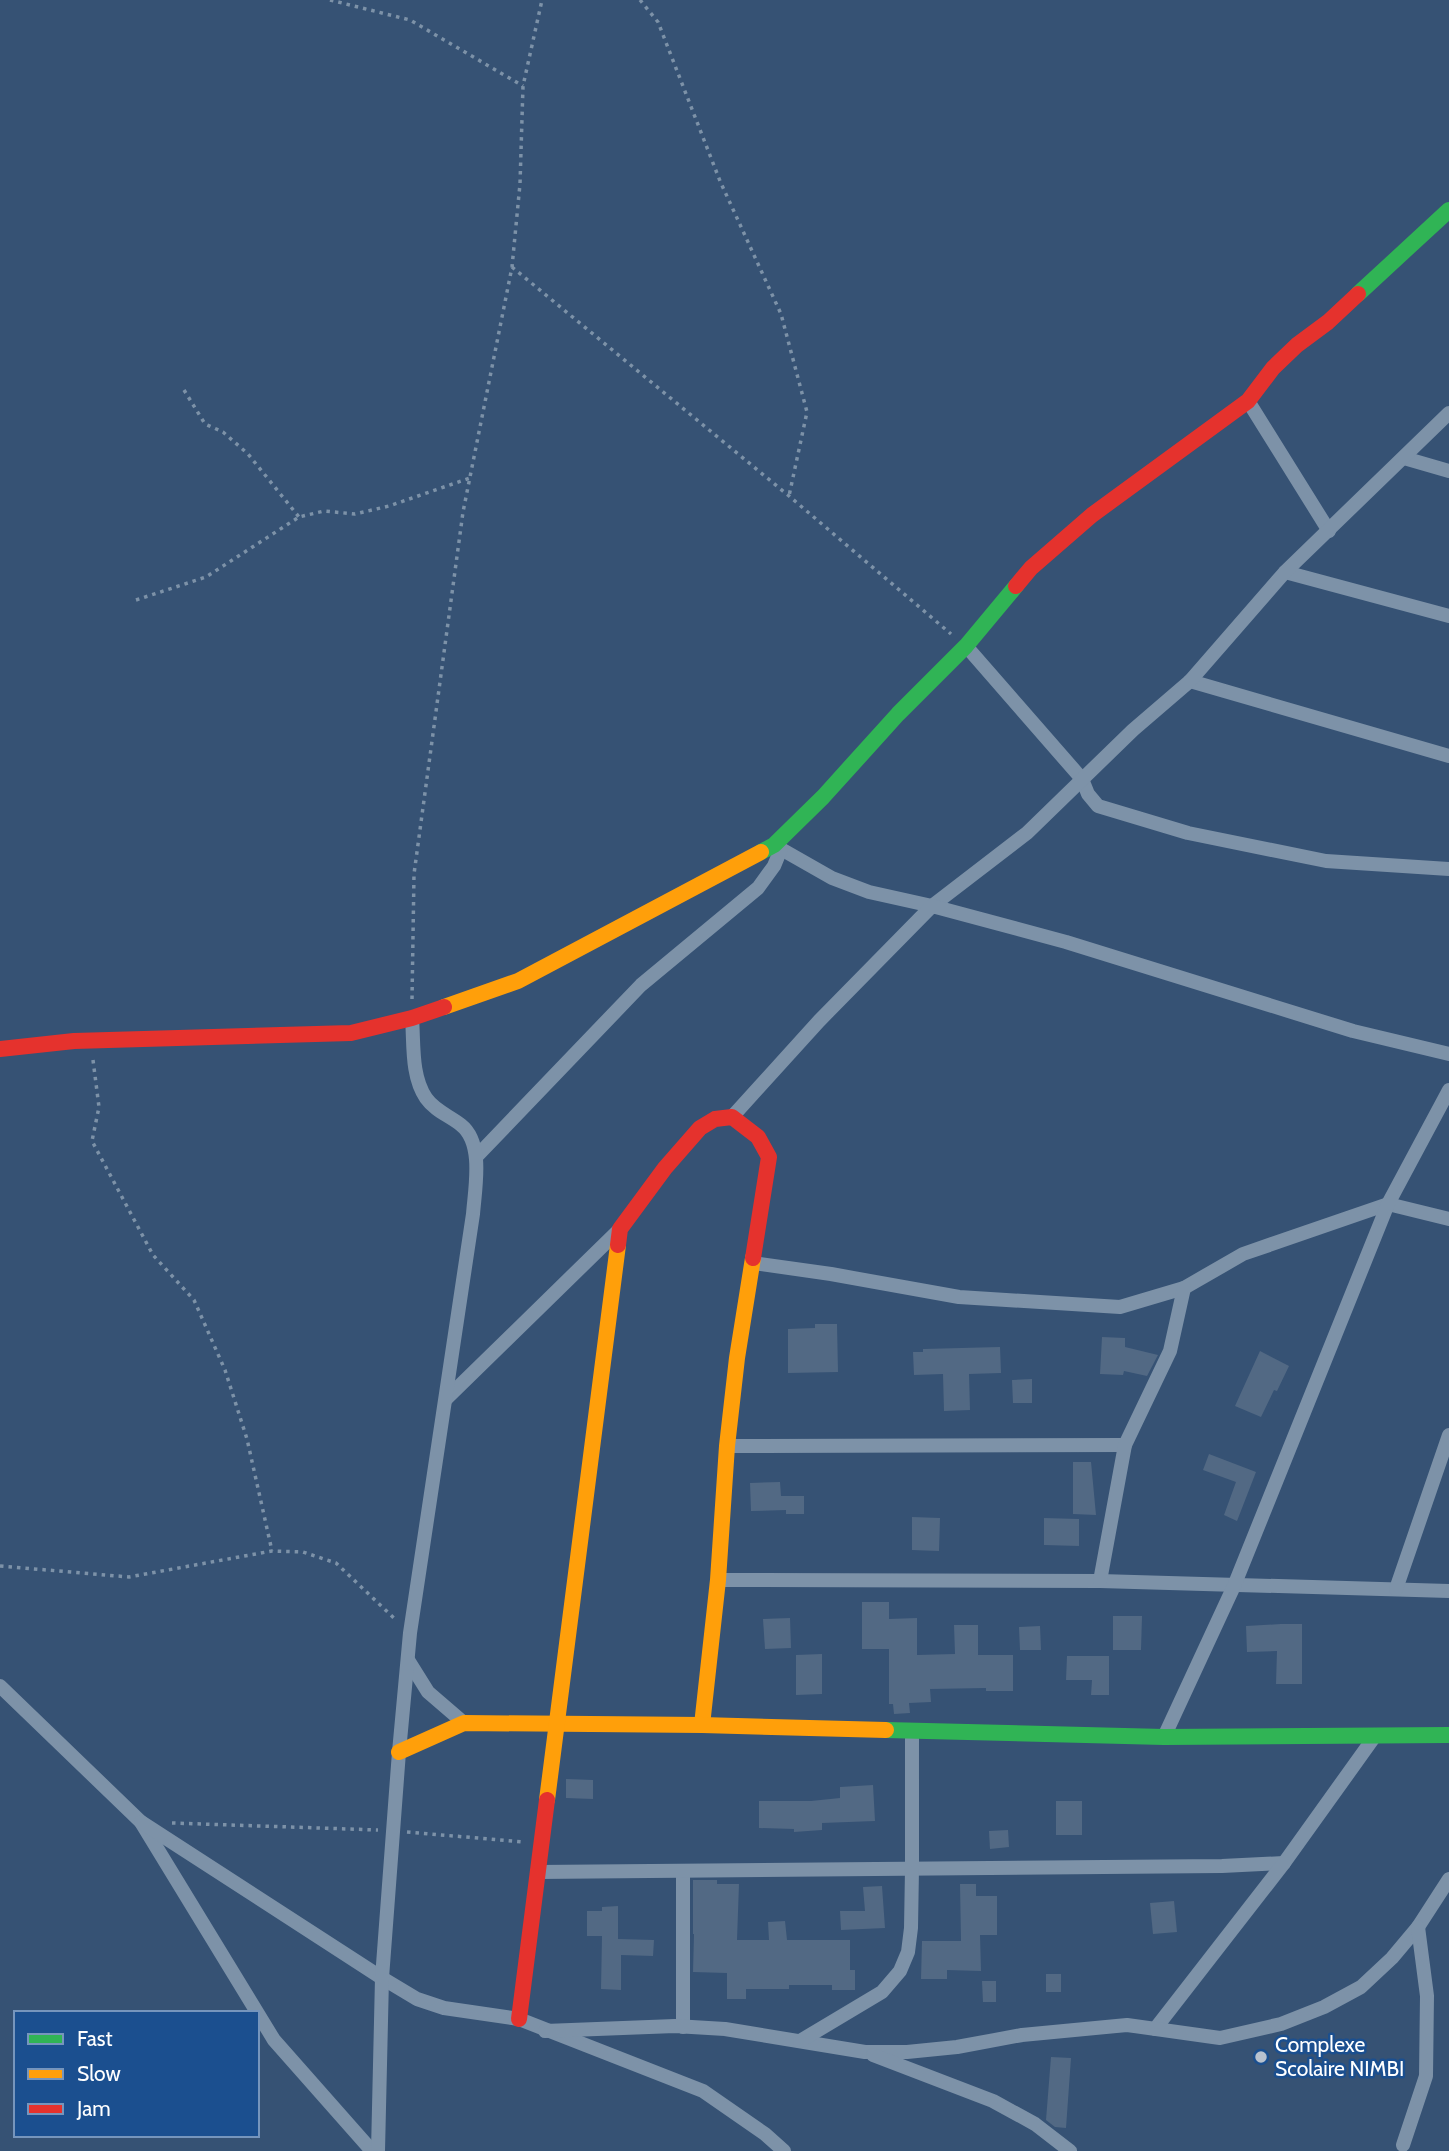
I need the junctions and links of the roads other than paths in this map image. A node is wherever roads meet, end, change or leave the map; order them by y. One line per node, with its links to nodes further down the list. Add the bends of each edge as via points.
1 (1449, 209): 2 (street, via 1281,361)
2 (1248, 401): 6 (street); 9 (street, via 1092,516 1031,568)
3 (1449, 413): 4 (street)
4 (1404, 458): 5 (street); 6 (street)
5 (1449, 471)
6 (1329, 531): 7 (street)
7 (1285, 572): 8 (street); 10 (street)
8 (1449, 616)
9 (966, 646): 12 (street); 13 (street)
10 (1190, 681): 11 (street); 12 (street)
11 (1449, 756)
12 (1082, 779): 14 (street, via 1098,806 1188,833 1326,861); 15 (street, via 1027,833)
13 (777, 847): 15 (street, via 832,878 869,892); 16 (street, via 518,981); 21 (street, via 774,866 758,888 641,985)
14 (1449, 869)
15 (932, 906): 18 (street, via 1353,1031); 20 (street)
16 (411, 1018): 17 (street, via 351,1033 90,1040); 21 (street, via 416,1075 427,1099 464,1126)
17 (0, 1049)
18 (1449, 1054)
19 (1449, 1090): 22 (street)
20 (732, 1117): 24 (street, via 715,1119 700,1128); 25 (street, via 758,1137 769,1157)
21 (477, 1156): 27 (street)
22 (1388, 1204): 23 (street); 26 (street, via 1243,1254); 33 (street)
23 (1449, 1219)
24 (620, 1229): 27 (street); 39 (street)
25 (753, 1263): 26 (street, via 959,1297 1120,1307); 30 (street)
26 (1184, 1287): 29 (street, via 1170,1350)
27 (446, 1399): 36 (street)
28 (1449, 1435): 34 (street)
29 (1125, 1445): 30 (street); 32 (street)
30 (727, 1446): 31 (street)
31 (718, 1580): 32 (street); 40 (street)
32 (1100, 1581): 33 (street)
33 (1234, 1586): 34 (street); 44 (street)
34 (1396, 1589): 35 (street)
35 (1449, 1591)
36 (408, 1660): 38 (street, via 428,1692); 45 (street)
37 (0, 1686): 46 (street)
38 (464, 1723): 39 (street); 45 (street)
39 (556, 1724): 40 (street); 50 (street)
40 (702, 1725): 41 (street)
41 (912, 1731): 44 (street); 48 (street)
42 (1449, 1735): 43 (street)
43 (1375, 1736): 44 (street); 47 (street)
44 (1164, 1737)
45 (398, 1752): 53 (street)
46 (141, 1822): 53 (street); 54 (street)
47 (1284, 1863): 48 (street); 58 (street)
48 (912, 1869): 49 (street); 60 (street, via 911,1928 900,1971 882,1992)
49 (683, 1871): 50 (street); 57 (street)
50 (537, 1872): 56 (street)
51 (1449, 1879): 52 (street)
52 (1418, 1927): 58 (street, via 1361,1987 1281,2024 1220,2038); 62 (street, via 1427,1996 1426,2076)
53 (382, 1978): 56 (street, via 417,1999 444,2008); 64 (street)
54 (256, 2011)
55 (259, 2015): 63 (street, via 274,2040)
56 (519, 2019): 59 (street)
57 (683, 2027): 59 (street); 60 (street)
58 (1155, 2029): 61 (street, via 1126,2025 1082,2028 957,2047)
59 (545, 2031): 65 (street, via 703,2091)
60 (800, 2040): 61 (street)
61 (865, 2052): 66 (street, via 993,2101 1035,2124)
62 (1403, 2145)
63 (372, 2151)
64 (378, 2151)
65 (784, 2151)
66 (1070, 2151)

